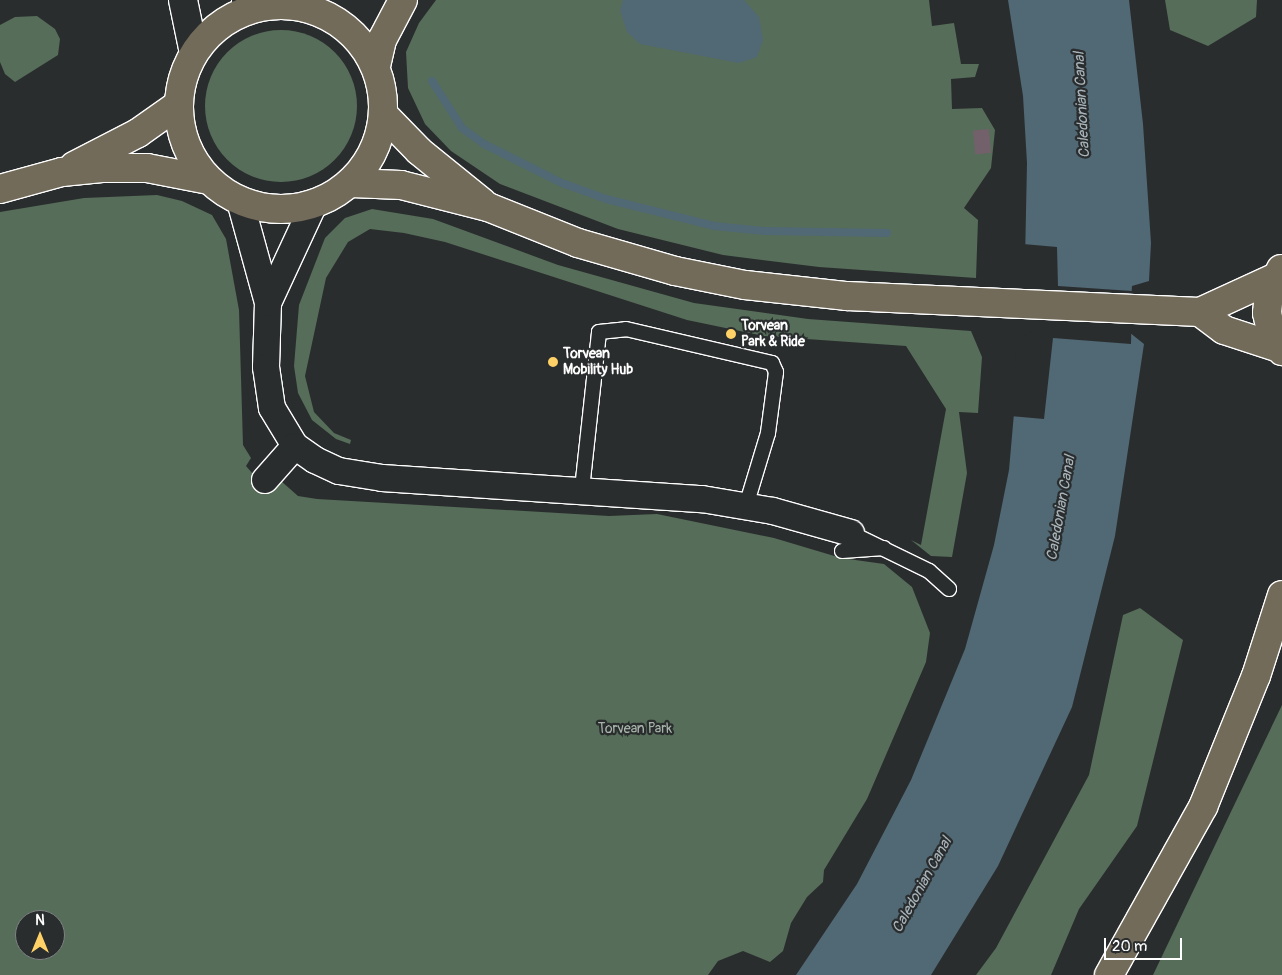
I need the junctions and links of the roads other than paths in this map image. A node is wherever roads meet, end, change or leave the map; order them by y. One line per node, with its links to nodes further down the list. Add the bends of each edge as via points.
1 (184, 0): 5 (street)
2 (403, 0): 6 (main road, via 382,40)
3 (250, 4): 4 (main road); 5 (main road, via 229,19)
4 (323, 4): 6 (main road, via 360,41)
5 (194, 53): 7 (main road, via 185,70)
6 (376, 66): 8 (main road, via 383,90)
7 (178, 104): 9 (main road, via 138,133); 10 (main road, via 186,145)
8 (384, 115): 11 (main road, via 379,140 368,163); 15 (main road, via 419,151)
9 (62, 172): 10 (main road, via 147,168); 12 (main road)
10 (209, 180): 13 (main road)
11 (351, 183): 14 (main road); 15 (main road, via 401,185)
12 (0, 189)
13 (240, 201): 14 (main road, via 281,209); 17 (street)
14 (314, 204): 17 (street)
15 (488, 207): 18 (main road, via 578,243 675,271 745,285 868,298)
16 (1279, 273): 18 (main road); 19 (main road, via 1267,313)
17 (268, 303): 20 (street, via 267,387 280,426)
18 (1200, 312): 19 (main road, via 1224,330)
19 (1281, 350)
20 (295, 446): 21 (street); 22 (street, via 339,471)
21 (265, 480)
22 (582, 489): 23 (street); 23 (lane, via 599,332 626,329 772,363 776,372 768,433)
23 (746, 506): 24 (street)
24 (846, 542): 25 (lane); 25 (lane)
25 (887, 548): 26 (lane, via 929,571)
26 (950, 589)
27 (1282, 595): 28 (main road, via 1256,676 1202,807)
28 (1109, 975)

